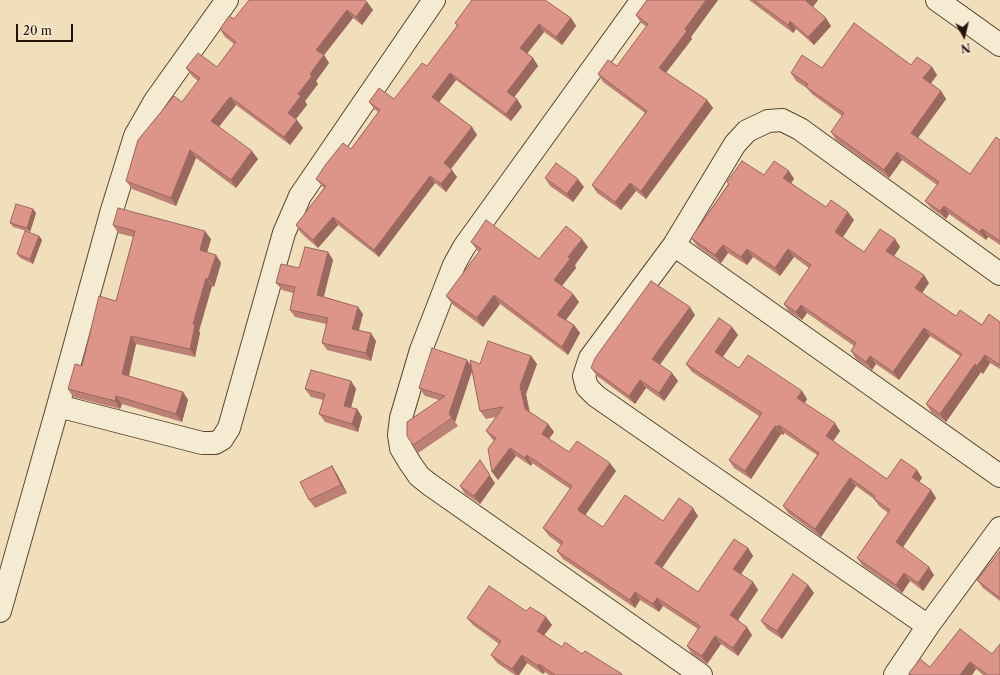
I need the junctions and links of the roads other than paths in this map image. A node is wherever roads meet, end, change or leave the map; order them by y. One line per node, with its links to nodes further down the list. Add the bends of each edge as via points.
1 (227, 0): 8 (street, via 155,101 135,136)
2 (434, 0): 8 (street, via 300,196 291,213 229,428 222,439 215,443 202,443)
3 (937, 0): 5 (street)
4 (639, 1): 13 (street, via 464,247 454,265 421,350 400,418 399,434 401,448 419,476 428,484)
5 (1000, 45)
6 (674, 245): 7 (street, via 734,144 756,125 782,120 800,129); 9 (street); 12 (street, via 590,358 584,376 588,387 603,401)
7 (1000, 274)
8 (58, 406): 11 (street)
9 (1000, 476)
10 (1000, 528): 12 (street)
11 (0, 611)
12 (928, 626): 14 (street)
13 (701, 675)
14 (895, 675)

